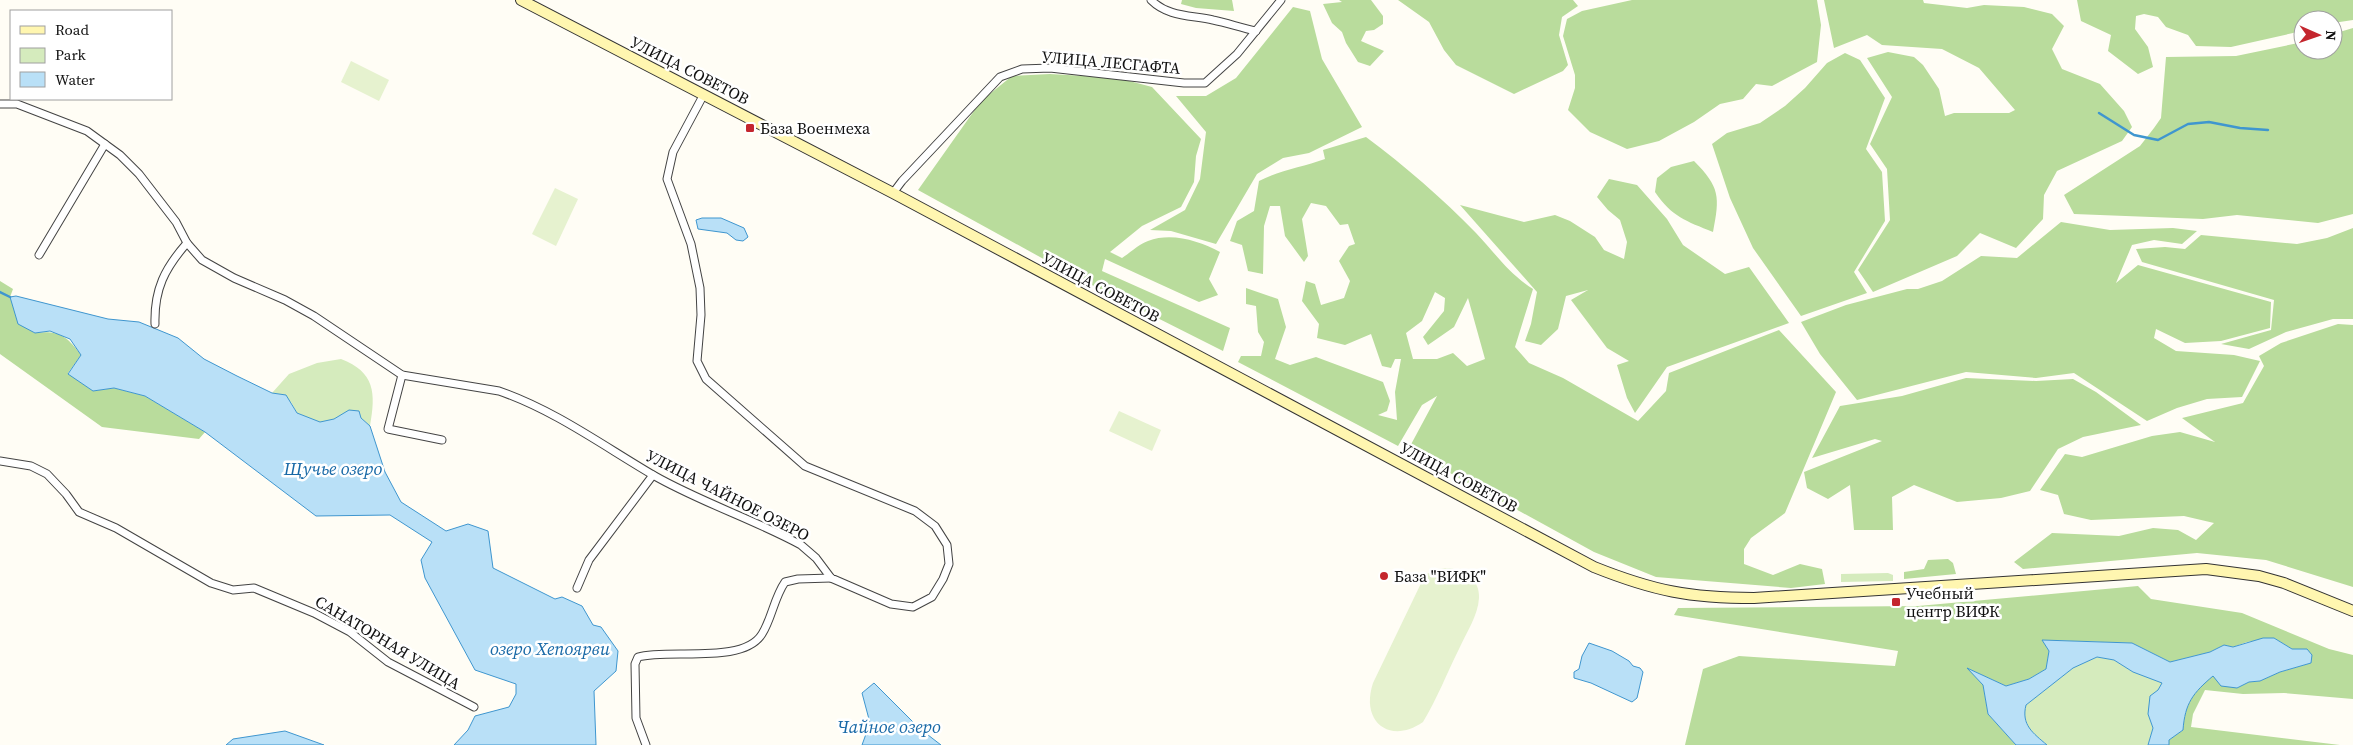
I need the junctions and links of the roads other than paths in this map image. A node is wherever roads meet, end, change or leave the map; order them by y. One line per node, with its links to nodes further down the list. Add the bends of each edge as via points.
1 (521, 0): 5 (main road, УЛИЦА СОВЕТОВ)
2 (1151, 0): 4 (street, via 1171,13)
3 (1281, 0): 4 (street, УЛИЦА ЛЕСГАФТА)
4 (1256, 31): 8 (street, УЛИЦА ЛЕСГАФТА, via 1237,54 1205,83 1050,68 1022,69 1000,77)
5 (704, 94): 8 (main road, УЛИЦА СОВЕТОВ); 16 (street, via 673,152 667,179 691,244 700,288 698,361 706,379 805,466 915,511 935,526 947,546 948,564 943,579 932,597 913,607 891,604)
6 (0, 104): 7 (street, УЛИЦА ЧАЙНОЕ ОЗЕРО, via 17,104 87,131)
7 (105, 144): 9 (street, УЛИЦА ЧАЙНОЕ ОЗЕРО, via 152,188); 10 (street)
8 (894, 193): 18 (main road, УЛИЦА СОВЕТОВ, via 1594,567 1635,584 1670,593 1725,598 1809,596 2206,569 2284,583)
9 (187, 243): 11 (street, via 171,262 160,284); 12 (street, УЛИЦА ЧАЙНОЕ ОЗЕРО, via 202,260 314,316)
10 (39, 255)
11 (155, 324)
12 (402, 375): 13 (street, via 388,429); 15 (street, УЛИЦА ЧАЙНОЕ ОЗЕРО, via 514,396 553,415)
13 (442, 440)
14 (0, 461): 19 (street, САНАТОРНАЯ УЛИЦА, via 31,466 47,474 79,512 116,528 211,583 233,590 254,588 314,613 350,632 388,662)
15 (653, 475): 16 (street, УЛИЦА ЧАЙНОЕ ОЗЕРО, via 801,545); 17 (street, via 589,560)
16 (831, 578): 20 (street, via 785,582 761,635 735,652 638,657 635,664 636,718)
17 (577, 588)
18 (2353, 611)
19 (474, 707)
20 (646, 745)

